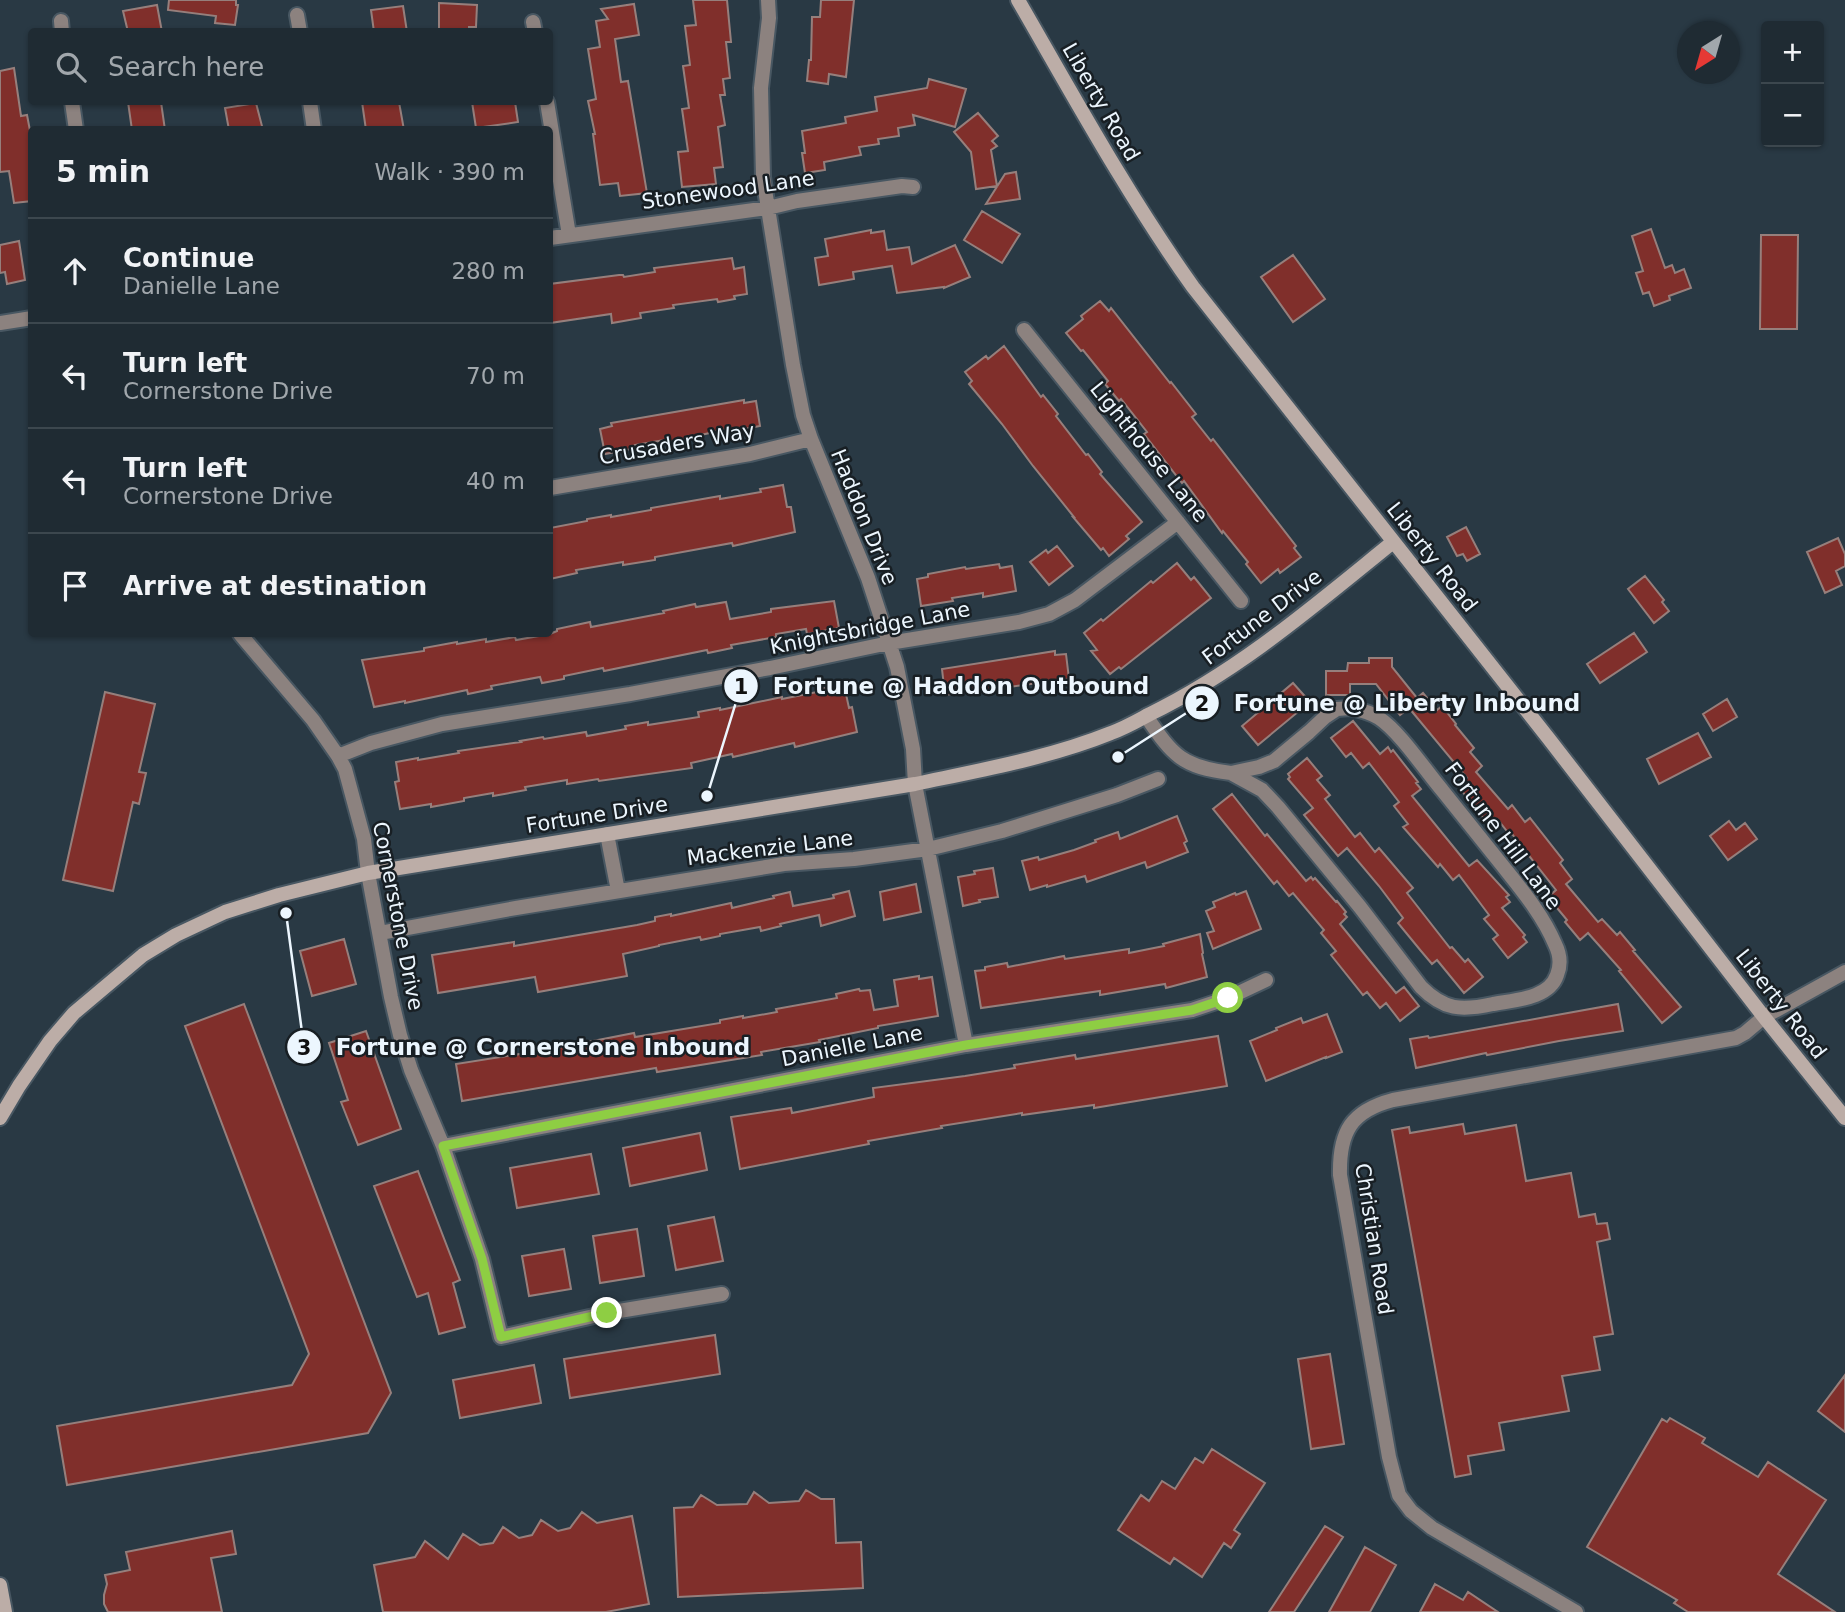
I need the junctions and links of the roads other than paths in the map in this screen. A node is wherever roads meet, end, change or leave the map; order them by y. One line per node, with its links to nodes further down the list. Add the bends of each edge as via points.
1 (768, 0): 13 (street, Haddon Drive, via 761,149)
2 (1018, 0): 22 (street, Liberty Road, via 1158,238)
3 (297, 15): 4 (street)
4 (299, 28)
5 (72, 105): 8 (street)
6 (310, 105): 9 (street)
7 (547, 105): 10 (street)
8 (75, 126)
9 (313, 126)
10 (551, 126)
11 (553, 139): 14 (street)
12 (914, 187): 13 (street, Stonewood Lane)
13 (768, 208): 14 (street, Stonewood Lane); 19 (street, Haddon Drive, via 793,365)
14 (569, 236): 15 (street, Stonewood Lane)
15 (553, 238)
16 (28, 319): 17 (street)
17 (0, 323)
18 (1024, 330): 21 (street, Lighthouse Lane)
19 (811, 439): 20 (street, Crusaders Way); 25 (street, Haddon Drive, via 868,578)
20 (553, 487)
21 (1178, 522): 23 (street, Lighthouse Lane); 25 (street, Knightsbridge Lane, via 1049,614)
22 (1393, 542): 26 (street, Fortune Drive, via 1246,658); 38 (street, Liberty Road)
23 (1241, 601)
24 (243, 637): 27 (street, Cornerstone Drive)
25 (889, 643): 27 (street, Knightsbridge Lane, via 655,689 442,724); 30 (street, Haddon Drive, via 907,710)
26 (1146, 716): 28 (street, Fortune Hill Lane, via 1163,741 1193,766); 30 (street, Fortune Drive, via 1113,733 1060,750)
27 (338, 756): 33 (street, Cornerstone Drive, via 354,797)
28 (1231, 772): 28 (street, Fortune Hill Lane, via 1262,790 1278,807 1420,986 1443,1005 1481,1007 1532,996 1556,978 1560,964 1557,946 1542,919 1381,719 1364,710 1337,709 1273,761)
29 (1158, 779): 32 (street, Mackenzie Lane, via 1002,831)
30 (915, 784): 31 (street, Fortune Drive); 32 (street, Haddon Drive)
31 (607, 834): 33 (street, Fortune Drive); 34 (street)
32 (928, 849): 34 (street, Mackenzie Lane, via 784,864); 39 (street, Haddon Drive)
33 (368, 873): 35 (street, Cornerstone Drive); 40 (street, Fortune Drive, via 225,912 143,955 74,1013)
34 (618, 891): 35 (street, Mackenzie Lane)
35 (380, 933): 42 (street, Cornerstone Drive, via 400,1035)
36 (1845, 972): 38 (street, Christian Road)
37 (1266, 980): 39 (street, Danielle Lane, via 1192,1010)
38 (1764, 1017): 41 (street, Liberty Road); 46 (street, Christian Road, via 1736,1038 1378,1104 1358,1115 1343,1141 1340,1175 1346,1213 1399,1495 1432,1528)
39 (966, 1045): 42 (street, Danielle Lane)
40 (0, 1118)
41 (1845, 1118)
42 (443, 1146): 43 (street, Cornerstone Drive, via 482,1259 501,1337)
43 (722, 1294)
44 (0, 1585): 45 (street)
45 (5, 1612)
46 (1576, 1612)

